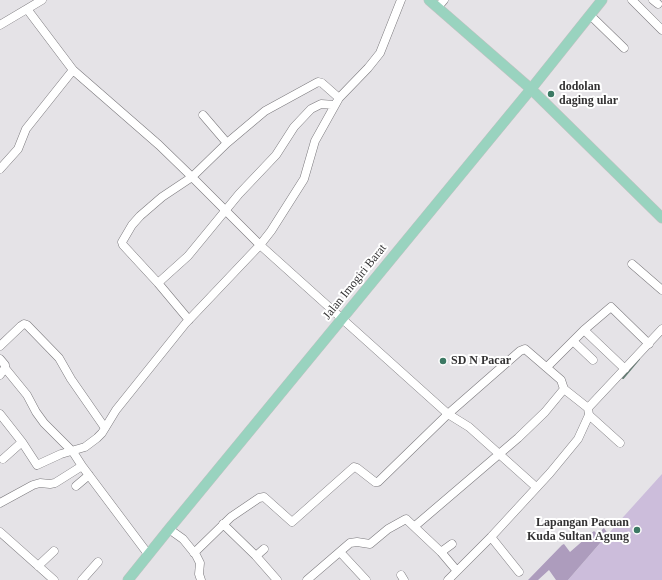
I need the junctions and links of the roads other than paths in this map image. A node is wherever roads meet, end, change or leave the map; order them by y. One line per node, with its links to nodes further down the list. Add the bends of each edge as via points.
1 (42, 0): 7 (street)
2 (401, 0): 14 (street, via 378,57)
3 (429, 0): 6 (main road)
4 (602, 0): 8 (main road, Jalan Imogiri Barat)
5 (632, 0): 10 (street)
6 (441, 4): 13 (main road)
7 (27, 9): 9 (street); 12 (street)
8 (590, 15): 11 (street); 13 (main road, Jalan Imogiri Barat)
9 (0, 26)
10 (662, 30)
11 (624, 48)
12 (73, 70): 17 (street, via 26,129 18,150); 18 (street)
13 (531, 89): 20 (main road); 26 (main road, Jalan Imogiri Barat)
14 (337, 101): 16 (street, via 322,83 316,83 265,111); 19 (street, via 311,109 294,127 276,155); 21 (street, via 315,141 304,179)
15 (203, 115): 16 (street)
16 (227, 142): 18 (street)
17 (0, 169)
18 (192, 177): 19 (street); 23 (street, via 140,216 122,242)
19 (225, 210): 21 (street); 23 (street, via 188,256)
20 (662, 218)
21 (260, 246): 25 (street); 26 (street)
22 (632, 264): 24 (street)
23 (158, 282): 25 (street)
24 (662, 290)
25 (189, 320): 41 (street, via 116,410)
26 (345, 322): 40 (street); 54 (main road, Jalan Imogiri Barat)
27 (662, 329): 30 (street)
28 (584, 330): 29 (street); 30 (street, via 611,307); 35 (street)
29 (572, 341): 33 (street); 34 (street)
30 (649, 344): 35 (street)
31 (0, 346): 41 (street, via 21,326 27,325 59,358 70,379)
32 (0, 359): 36 (street, via 5,365)
33 (593, 360)
34 (547, 367): 37 (street, via 561,380); 40 (street, via 525,349 520,351)
35 (625, 369): 38 (street)
36 (3, 372): 44 (street, via 27,395 44,423)
37 (564, 389): 38 (street); 45 (street, via 534,423)
38 (588, 412): 43 (street); 50 (street, via 578,439)
39 (0, 414): 42 (street)
40 (448, 414): 45 (street, via 470,426); 52 (street, via 378,482 355,467 292,522 261,497 237,511)
41 (105, 428): 44 (street, via 94,441)
42 (22, 442): 44 (street, via 36,465 61,454); 46 (street)
43 (620, 443)
44 (73, 452): 47 (street)
45 (498, 454): 50 (street); 53 (street)
46 (3, 459)
47 (82, 466): 48 (street); 51 (street, via 55,483 34,485)
48 (89, 475): 49 (street); 63 (street)
49 (76, 486)
50 (536, 487): 56 (street)
51 (0, 503)
52 (223, 524): 62 (street); 64 (street)
53 (415, 526): 60 (street, via 406,518 370,544 353,542); 61 (street)
54 (170, 530): 62 (street, via 183,539); 63 (main road, Jalan Imogiri Barat)
55 (0, 532): 66 (street)
56 (491, 537): 67 (street); 68 (street)
57 (452, 544): 61 (street)
58 (264, 549): 64 (street)
59 (54, 551): 66 (street)
60 (340, 552): 74 (street); 75 (street)
61 (441, 552): 67 (street)
62 (194, 553): 72 (street, via 200,563)
63 (148, 554): 70 (main road, Jalan Imogiri Barat)
64 (256, 556): 73 (street)
65 (98, 562): 71 (street)
66 (38, 566): 69 (street)
67 (457, 571): 76 (street)
68 (519, 572)
69 (48, 578)
70 (133, 579)
71 (82, 580)
72 (201, 580)
73 (277, 580)
74 (307, 580)
75 (366, 580)
76 (448, 580)

